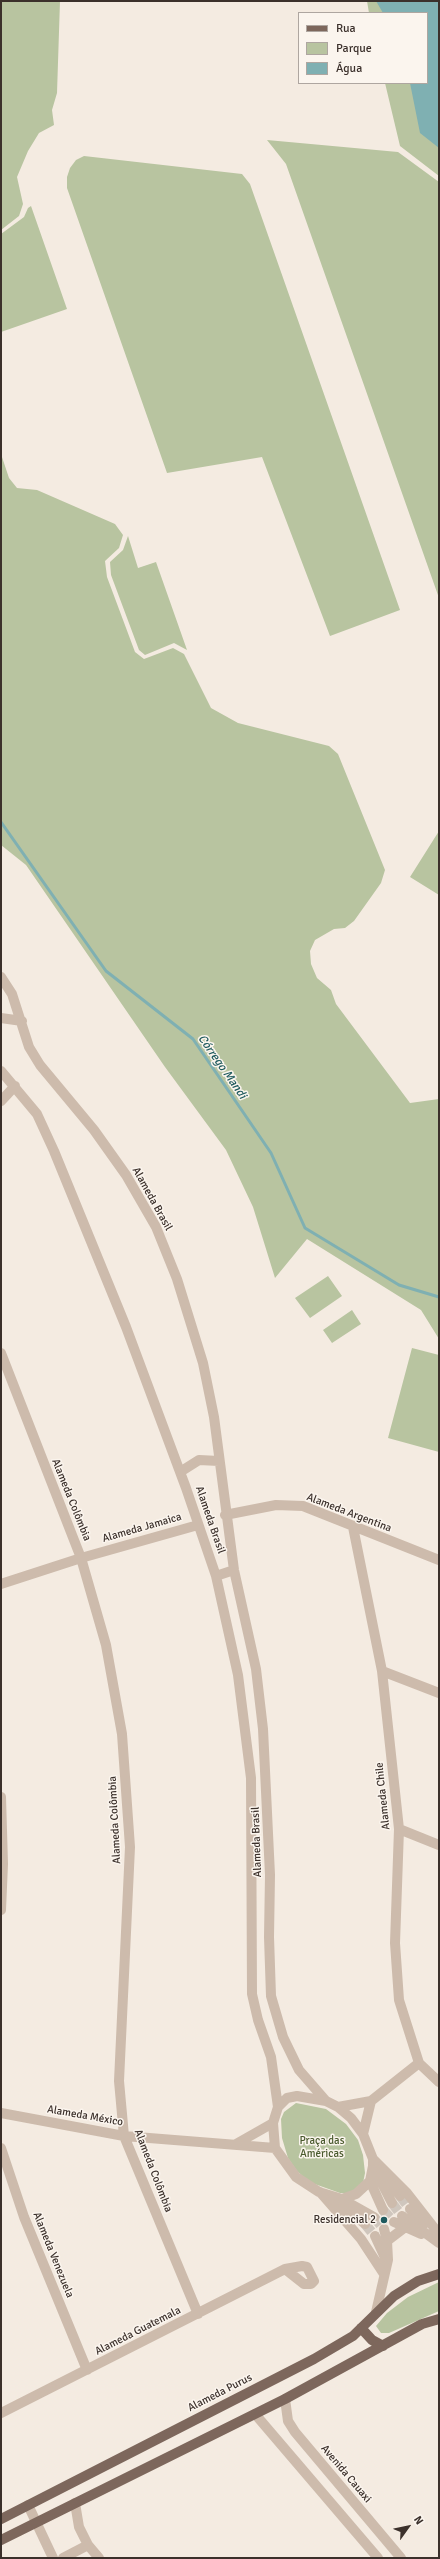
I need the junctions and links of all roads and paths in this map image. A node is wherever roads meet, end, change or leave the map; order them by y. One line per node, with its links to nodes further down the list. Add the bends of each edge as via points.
1 (1, 977): 3 (street, Alameda Brasil, via 12,994)
2 (1, 1018): 3 (street)
3 (22, 1021): 8 (street, Alameda Brasil, via 29,1047 40,1065 126,1175 156,1227 178,1279 203,1363 214,1417)
4 (1, 1071): 5 (street, Alameda Brasil)
5 (15, 1086): 6 (street); 9 (street, Alameda Brasil, via 36,1114 54,1151 126,1327)
6 (1, 1101)
7 (1, 1353): 13 (street, Alameda Colômbia)
8 (219, 1461): 9 (street, via 199,1460); 10 (street, Alameda Brasil)
9 (180, 1472): 11 (street, Alameda Brasil)
10 (225, 1515): 12 (street, Alameda Argentina, via 276,1504 303,1506); 15 (street, Alameda Brasil)
11 (198, 1525): 13 (street, Alameda Jamaica); 16 (street, Alameda Brasil)
12 (353, 1527): 14 (street, Alameda Argentina); 18 (street, Alameda Chile)
13 (82, 1558): 17 (street, Alameda Jamaica); 33 (street, Alameda Colômbia, via 106,1645 122,1734 130,1847 119,2081)
14 (439, 1560)
15 (234, 1570): 16 (street); 26 (street, Alameda Brasil, via 256,1669 263,1729 270,1868 271,1996 283,2037 299,2070)
16 (216, 1576): 28 (street, Alameda Brasil, via 238,1675 251,1778 252,1994 271,2057)
17 (1, 1584)
18 (382, 1671): 19 (street); 21 (street, Alameda Chile)
19 (439, 1693)
20 (1, 1797): 23 (street, via 4,1864)
21 (399, 1829): 22 (street); 24 (street, Alameda Chile, via 396,1975 399,2000)
22 (439, 1845)
23 (1, 1910)
24 (420, 2063): 25 (street); 27 (street)
25 (439, 2082)
26 (326, 2101): 28 (street, via 297,2096 287,2098); 29 (street)
27 (371, 2101): 29 (street); 32 (street)
28 (278, 2107): 31 (street)
29 (338, 2107): 32 (street, via 351,2118)
30 (1, 2114): 33 (street, Alameda México)
31 (273, 2123): 34 (street); 36 (street)
32 (363, 2134): 37 (street)
33 (124, 2136): 34 (street, Alameda México); 61 (street, Alameda Colômbia)
34 (236, 2144): 36 (street, Alameda México)
35 (1, 2148): 65 (street, Alameda Venezuela, via 24,2217)
36 (274, 2148): 39 (street, via 296,2177)
37 (373, 2162): 38 (street); 41 (street); 43 (street); 54 (street, via 407,2193)
38 (370, 2181): 42 (street, via 356,2194); 45 (street)
39 (319, 2192): 40 (street); 58 (street, via 361,2239)
40 (331, 2196): 42 (street); 49 (street)
41 (400, 2196)
42 (342, 2199): 47 (street)
43 (392, 2203)
44 (410, 2209): 54 (street)
45 (383, 2210)
46 (402, 2216): 53 (street)
47 (374, 2217)
48 (394, 2222): 50 (street)
49 (365, 2224)
50 (404, 2228): 53 (street); 55 (street)
51 (384, 2229): 55 (street)
52 (375, 2236): 56 (street)
53 (427, 2236): 54 (street)
54 (439, 2240)
55 (387, 2241): 56 (street)
56 (387, 2263): 58 (street)
57 (285, 2269): 61 (street, Alameda Guatemala)
58 (384, 2274): 60 (street)
59 (439, 2274): 60 (main road, Alameda Purus, via 418,2281 394,2296)
60 (376, 2312): 63 (main road, Alameda Purus)
61 (198, 2314): 65 (street, Alameda Guatemala)
62 (439, 2319): 64 (main road, via 422,2324)
63 (361, 2328): 64 (main road, via 372,2340); 72 (main road, Alameda Purus, via 353,2336 314,2360)
64 (383, 2346): 66 (main road)
65 (87, 2370): 67 (street, Alameda Guatemala)
66 (285, 2399): 68 (main road); 69 (street, Avenida Cauaxi, via 288,2421)
67 (1, 2412)
68 (255, 2414): 70 (street); 71 (main road)
69 (301, 2439): 70 (street, via 292,2442); 75 (street, Avenida Cauaxi)
70 (286, 2450): 78 (street)
71 (75, 2503): 74 (main road); 77 (street, via 79,2527)
72 (28, 2505): 73 (main road, Alameda Purus); 74 (street)
73 (1, 2519)
74 (36, 2522): 76 (main road); 81 (street)
75 (382, 2535): 78 (street); 79 (street, Avenida Cauaxi)
76 (1, 2540)
77 (88, 2545): 82 (street); 83 (street)
78 (368, 2546): 80 (street)
79 (391, 2546): 80 (street, via 380,2549); 84 (street, Avenida Cauaxi)
80 (377, 2556)
81 (53, 2558)
82 (63, 2558)
83 (99, 2558)
84 (401, 2558)

